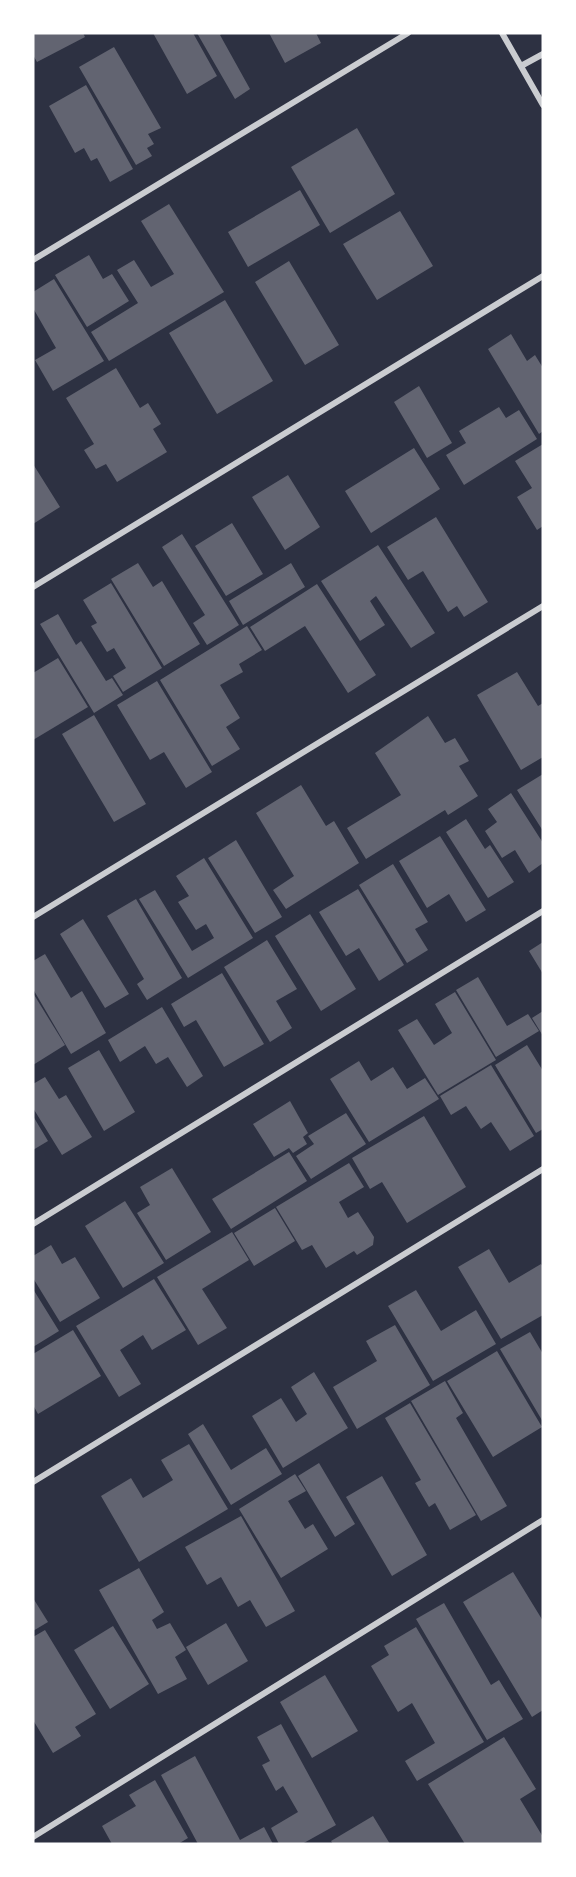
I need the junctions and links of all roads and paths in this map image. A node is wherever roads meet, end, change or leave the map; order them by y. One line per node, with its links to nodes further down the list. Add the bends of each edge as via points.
1 (408, 33): 6 (street)
2 (502, 33): 4 (street)
3 (543, 54): 4 (street)
4 (521, 66): 5 (street)
5 (543, 105)
6 (33, 261)
7 (543, 276): 8 (street)
8 (33, 587)
9 (543, 606): 11 (street)
10 (543, 911): 13 (street)
11 (33, 917)
12 (543, 1169): 14 (street)
13 (33, 1224)
14 (33, 1482)
15 (543, 1520): 16 (street)
16 (33, 1837)

